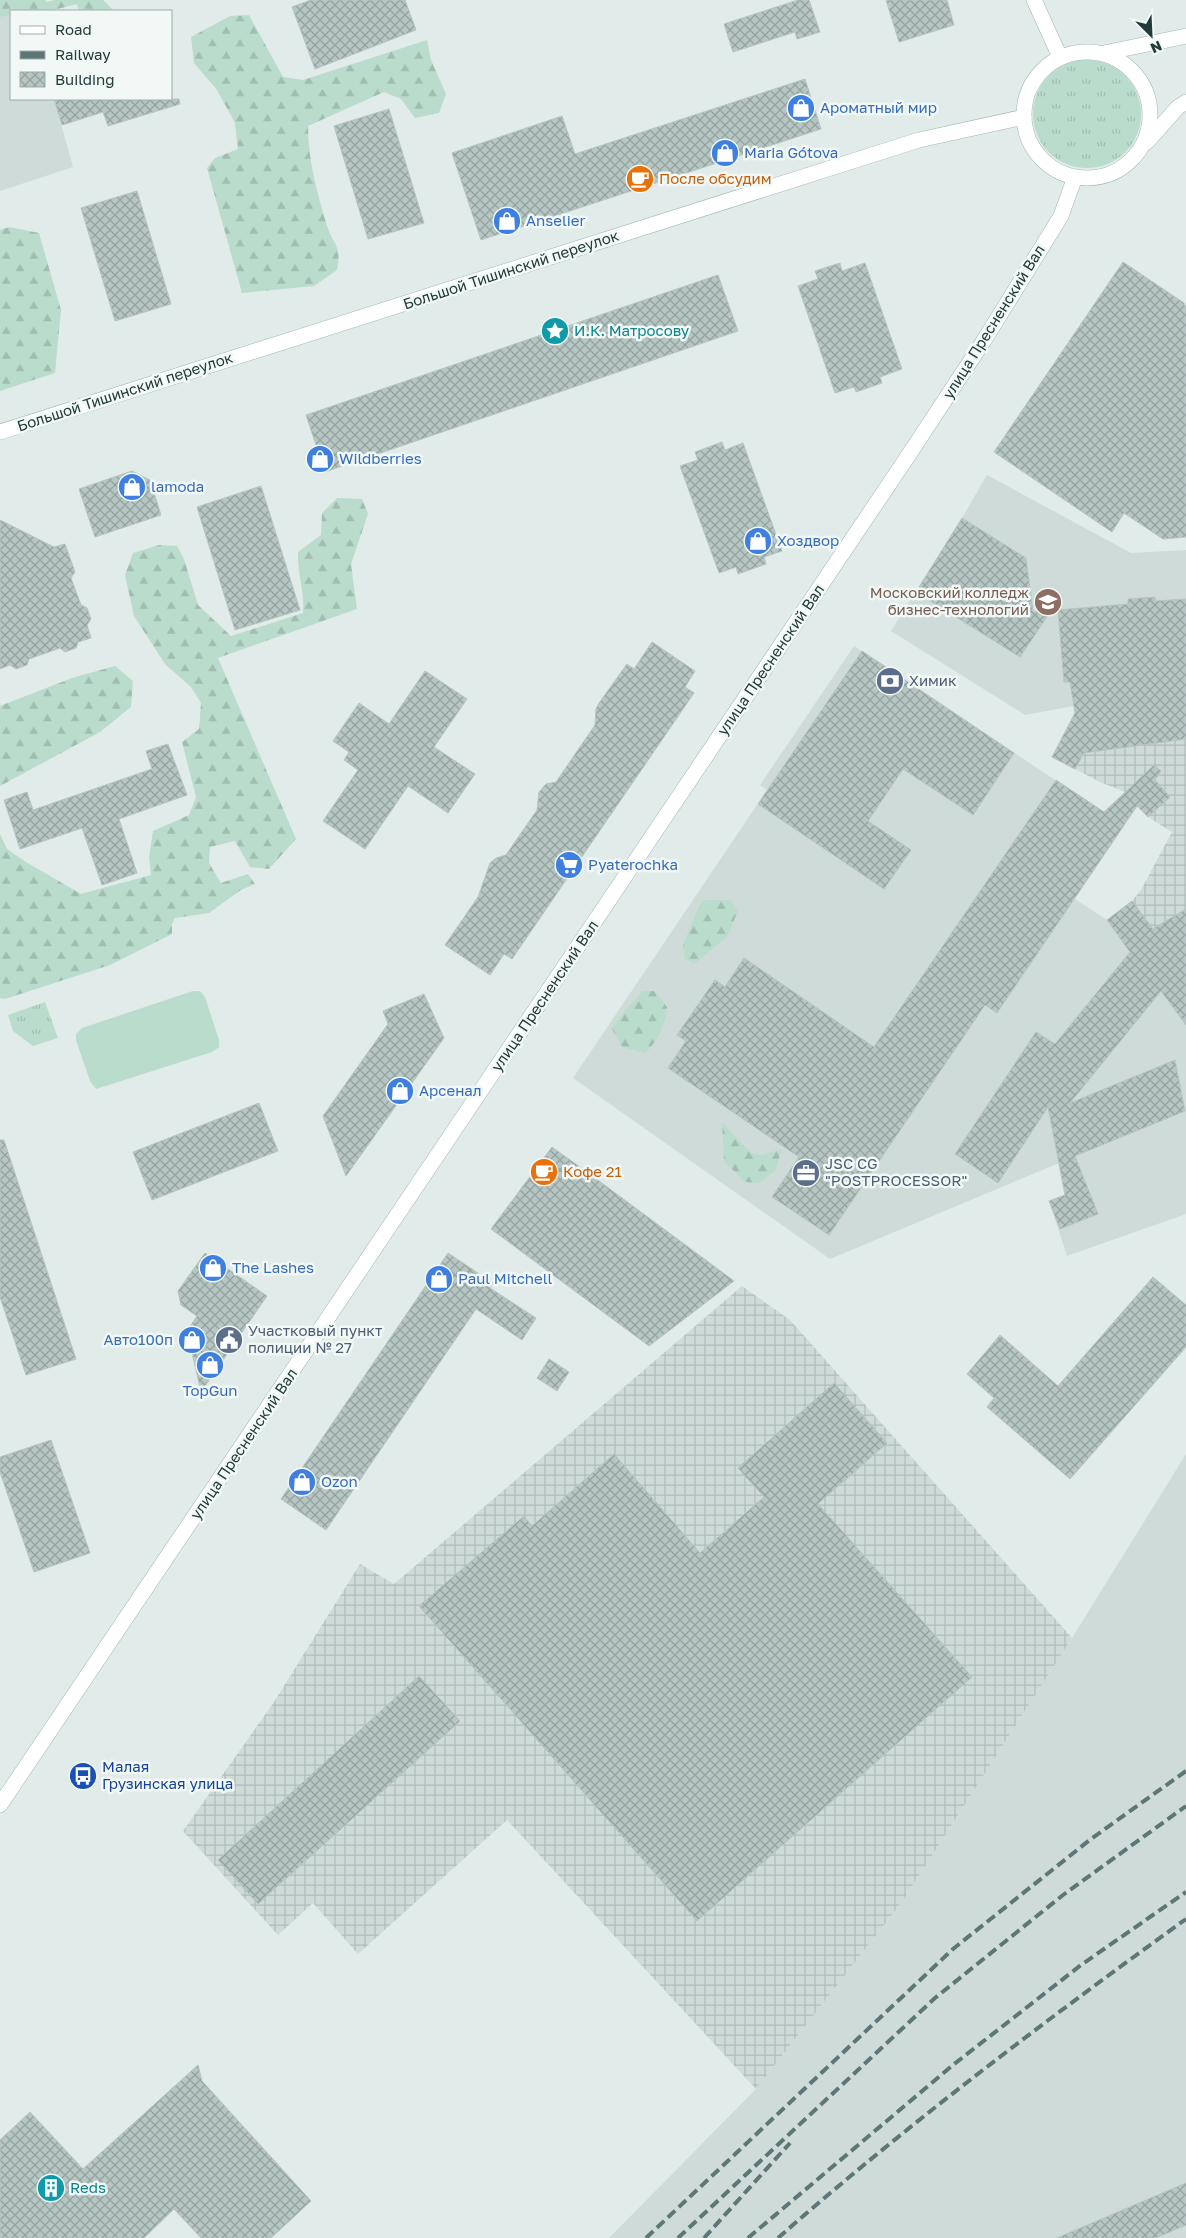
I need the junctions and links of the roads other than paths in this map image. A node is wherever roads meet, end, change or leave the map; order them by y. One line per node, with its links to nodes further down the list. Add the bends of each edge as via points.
1 (1034, 0): 4 (main road)
2 (1186, 36): 3 (main road)
3 (1104, 53): 4 (main road, via 1089,51); 7 (main road, via 1134,71 1144,85 1151,119)
4 (1060, 58): 6 (main road, via 1037,76 1025,103)
5 (1186, 102): 7 (main road)
6 (1024, 118): 8 (main road, via 1031,145 1039,156 1061,173); 9 (main road, Большой Тишинский переулок, via 912,142)
7 (1140, 151): 8 (main road, via 1130,162 1111,173 1090,178)
8 (1075, 177): 10 (main road, улица Пресненский Вал, via 1061,216 910,453)
9 (0, 432)
10 (0, 1806)

